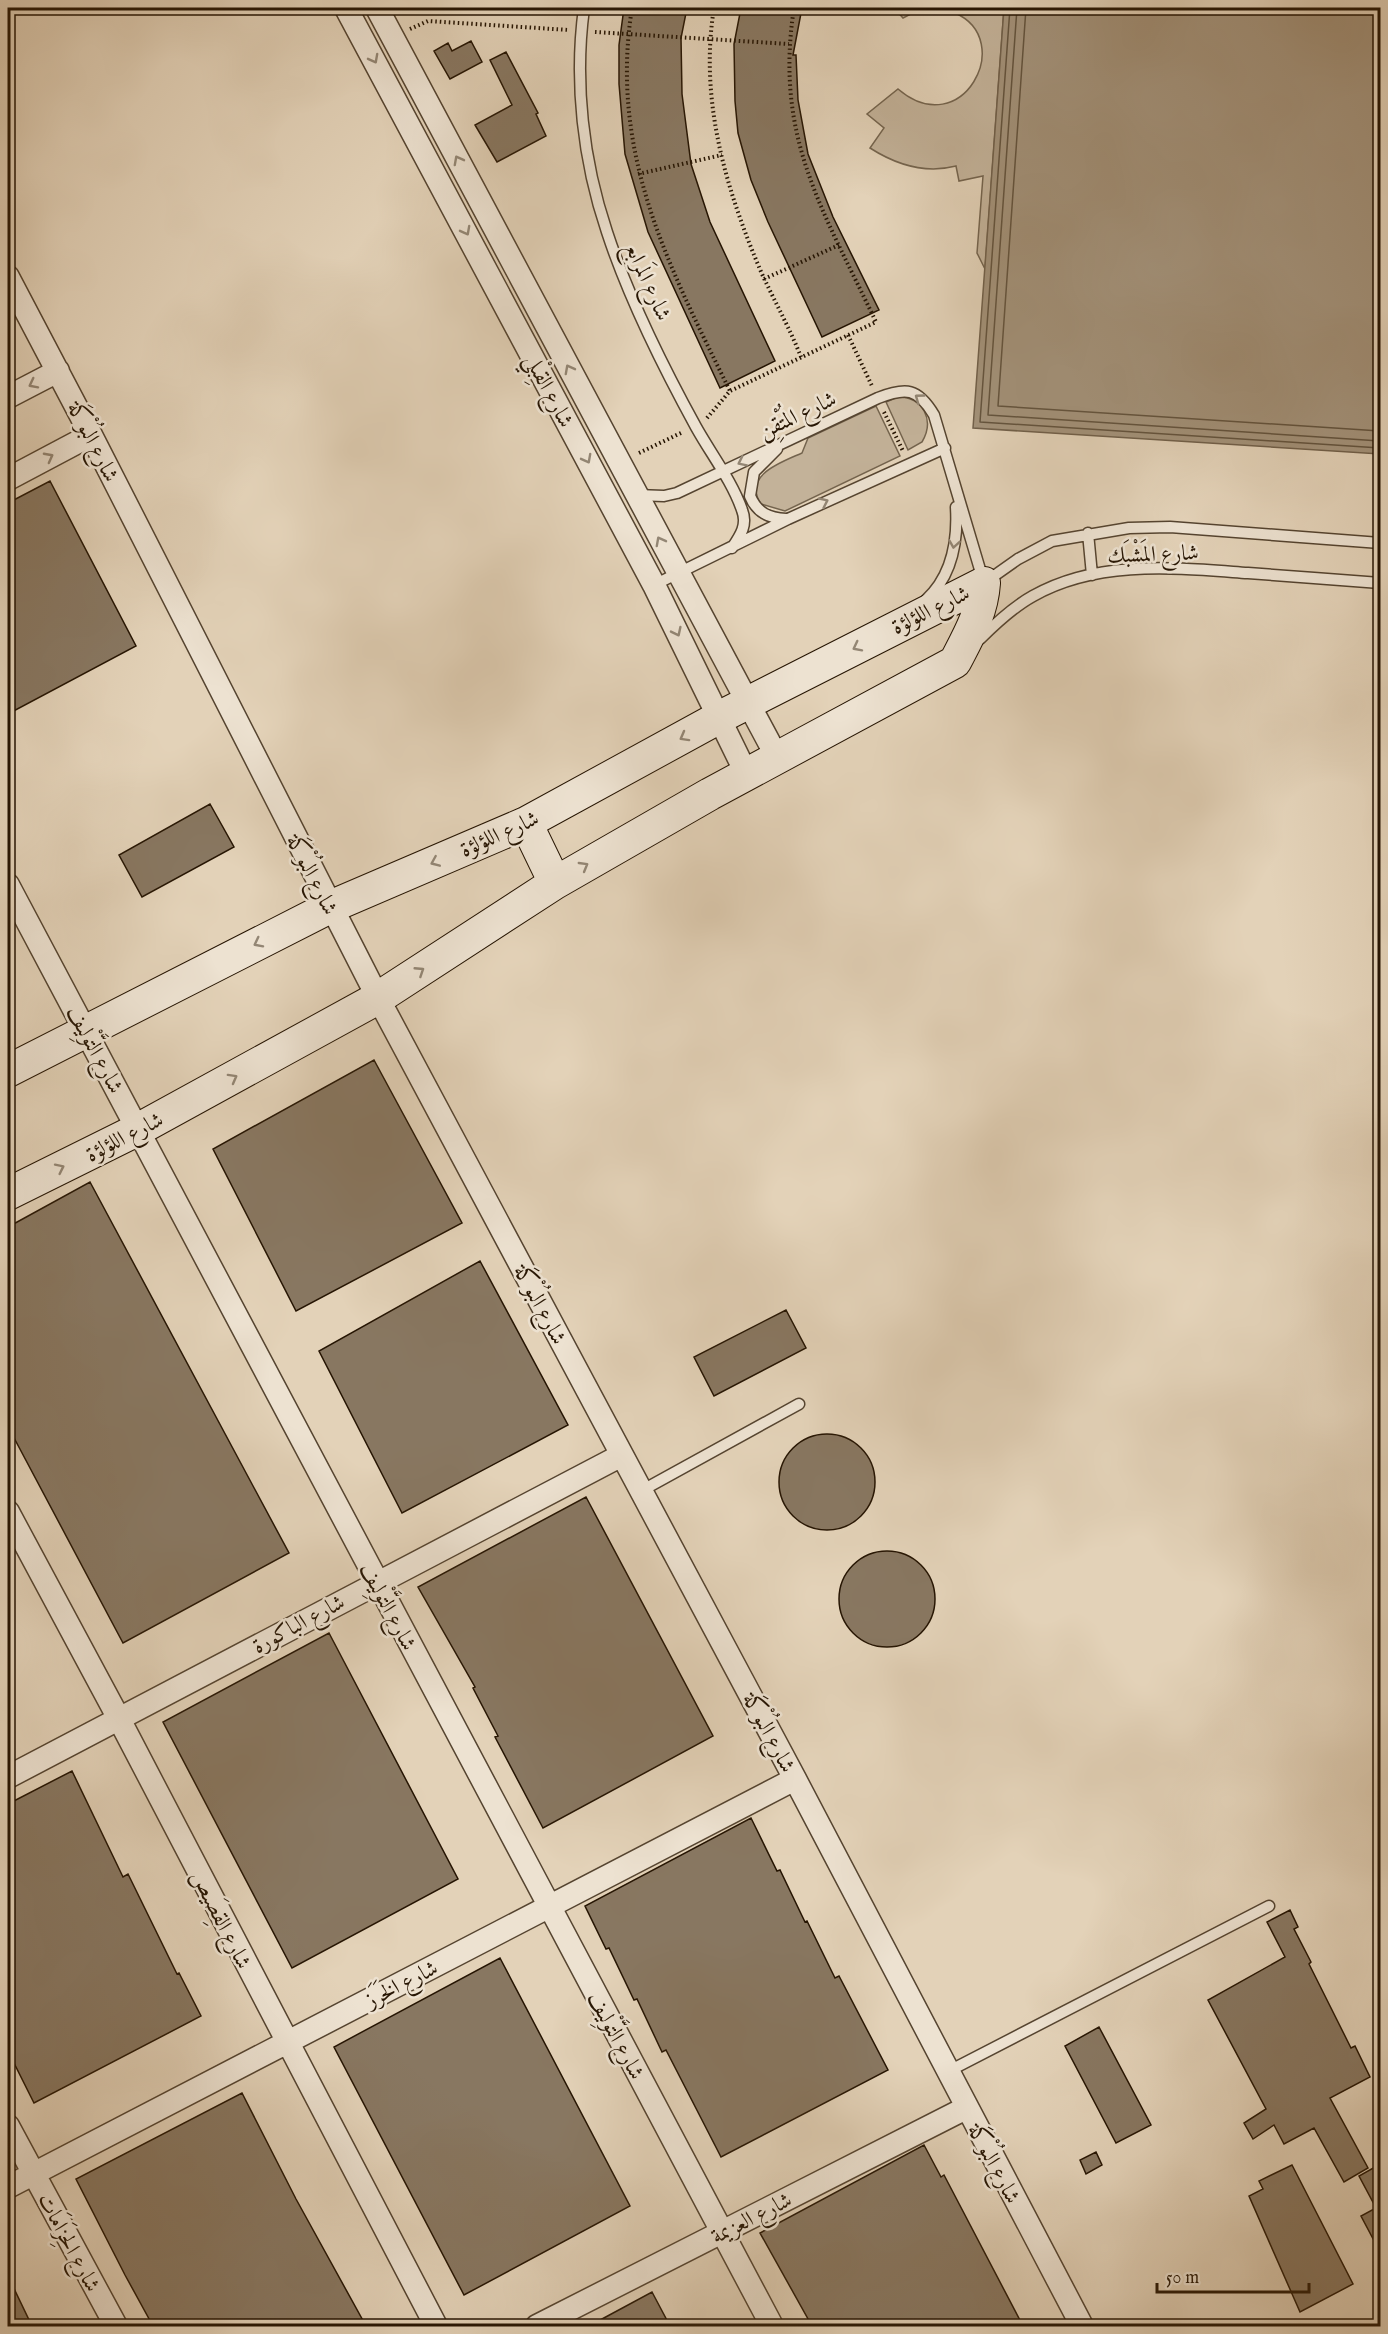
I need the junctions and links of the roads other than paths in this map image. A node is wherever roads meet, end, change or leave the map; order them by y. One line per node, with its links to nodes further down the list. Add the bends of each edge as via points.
1 (346, 8): 22 (street, شارع القِبْلي, one-way to 22)
2 (377, 8): 13 (street, شارع القِبْلي, one-way to 2)
3 (584, 8): 10 (lane, شارع المَرابع, via 581,105 593,183 606,230 624,281)
4 (8, 277): 5 (street, شارع البُوْكَة)
5 (57, 371): 6 (street, one-way to 6); 7 (street, شارع البُوْكَة)
6 (8, 397)
7 (91, 435): 11 (street, one-way to 7); 32 (street, شارع البُوْكَة)
8 (792, 438): 9 (lane, شارع المُتْقِن, one-way to 8, via 929,406 907,391 894,391); 10 (lane, شارع المُتْقِن, one-way to 10); 14 (lane, via 759,465 750,488 753,503 763,513)
9 (945, 448): 12 (lane, شارع المُتْقِن); 14 (lane, one-way to 9)
10 (722, 472): 13 (lane, شارع المُتْقِن, via 677,493); 17 (lane, شارع المَرابع, via 744,521 743,531)
11 (8, 479)
12 (954, 486): 20 (lane, شارع المُتْقِن); 23 (lane, one-way to 23, via 956,547 930,597)
13 (636, 495): 18 (street, شارع القِبْلي, one-way to 13)
14 (789, 519): 17 (lane)
15 (1088, 533): 16 (lane, شارع المَشْبَك, via 1170,527); 19 (lane); 20 (lane, شارع المَشْبَك, via 1052,541)
16 (1380, 543)
17 (732, 548): 18 (lane)
18 (678, 575): 22 (lane); 25 (street, شارع القِبْلي)
19 (1092, 575): 21 (lane, شارع المَشْبَك, via 1172,568); 24 (lane, شارع المَشْبَك, via 1033,596 999,620)
20 (984, 583): 23 (street, شارع اللؤلؤة); 24 (street, via 976,622)
21 (1380, 583)
22 (654, 585): 26 (street, شارع القِبْلي, one-way to 26)
23 (903, 623): 25 (street, شارع اللؤلؤة, one-way to 25)
24 (955, 662): 27 (street, شارع اللؤلؤة)
25 (748, 703): 26 (street, شارع اللؤلؤة); 27 (street, شارع القِبْلي)
26 (718, 718): 28 (street, شارع القِبْلي); 29 (street, شارع اللؤلؤة, one-way to 29)
27 (778, 759): 28 (street, شارع اللؤلؤة)
28 (747, 775): 30 (street, شارع اللؤلؤة, one-way to 28)
29 (526, 823): 30 (street); 32 (street, شارع اللؤلؤة, one-way to 32)
30 (555, 883): 33 (street, شارع اللؤلؤة, one-way to 30)
31 (8, 885): 34 (street, شارع التَّوْلِيف)
32 (330, 907): 33 (street, شارع البُوْكَة); 34 (street, شارع اللؤلؤة, one-way to 34)
33 (378, 998): 36 (street, شارع اللؤلؤة, one-way to 33); 39 (street, شارع البُوْكَة)
34 (86, 1031): 35 (street, شارع اللؤلؤة); 36 (street, شارع التَّوْلِيف)
35 (8, 1071)
36 (139, 1129): 37 (street, شارع اللؤلؤة, one-way to 36); 42 (street, شارع التَّوْلِيف)
37 (8, 1194)
38 (798, 1404): 40 (lane)
39 (622, 1455): 40 (street, شارع البُوْكَة); 42 (street, شارع الباكورة)
40 (640, 1491): 45 (street, شارع البُوْكَة)
41 (8, 1512): 43 (street, شارع القِصَيص)
42 (376, 1582): 43 (street, شارع الباكورة); 47 (street, شارع التَّوْلِيف)
43 (118, 1717): 44 (street, شارع الباكورة); 48 (street, شارع القِصَيص)
44 (8, 1777)
45 (795, 1779): 47 (street, شارع الخَرَز); 49 (street, شارع البُوْكَة)
46 (1269, 1906): 49 (lane)
47 (549, 1907): 48 (street, شارع الخَرَز); 54 (street, شارع التَّوْلِيف)
48 (286, 2043): 52 (street, شارع الخَرَز); 56 (street, شارع القِصَيص)
49 (947, 2072): 50 (street, شارع البُوْكَة)
50 (966, 2108): 54 (street, شارع العزيمة); 59 (street, شارع البُوْكَة)
51 (8, 2126): 52 (street, شارع الحِزَامَات)
52 (33, 2174): 53 (street, شارع الخَرَز); 55 (street, شارع الحِزَامَات)
53 (8, 2187)
54 (722, 2232): 57 (street, شارع العزيمة); 58 (street, شارع التَّوْلِيف)
55 (116, 2326)
56 (436, 2326)
57 (537, 2326)
58 (772, 2326)
59 (1082, 2326)

